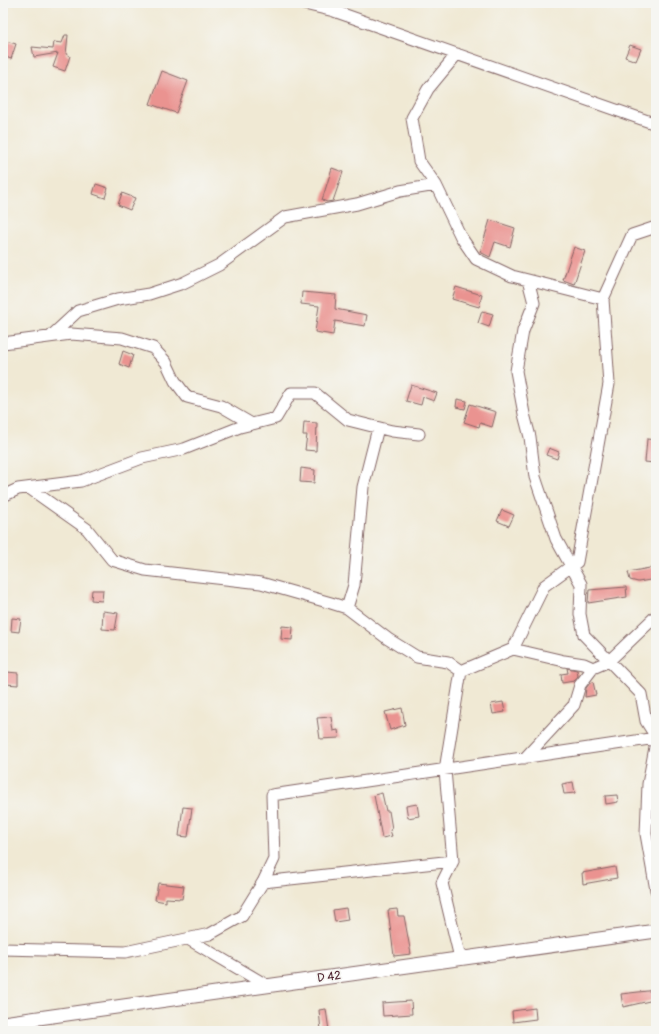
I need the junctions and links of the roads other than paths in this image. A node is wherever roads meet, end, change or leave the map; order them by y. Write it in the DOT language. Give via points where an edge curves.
graph roads {
  1 [pos="300,3"];
  2 [pos="457,54"];
  3 [pos="656,124"];
  4 [pos="436,185"];
  5 [pos="656,227"];
  6 [pos="528,280"];
  7 [pos="603,299"];
  8 [pos="50,337"];
  9 [pos="3,343"];
  10 [pos="252,424"];
  11 [pos="378,428"];
  12 [pos="419,434"];
  13 [pos="29,488"];
  14 [pos="3,496"];
  15 [pos="570,567"];
  16 [pos="347,608"];
  17 [pos="656,616"];
  18 [pos="513,649"];
  19 [pos="609,661"];
  20 [pos="593,668"];
  21 [pos="461,671"];
  22 [pos="656,737"];
  23 [pos="656,742"];
  24 [pos="525,758"];
  25 [pos="445,770"];
  26 [pos="453,861"];
  27 [pos="263,882"];
  28 [pos="656,890"];
  29 [pos="656,932"];
  30 [pos="188,939"];
  31 [pos="3,949"];
  32 [pos="460,958"];
  33 [pos="268,986"];
  34 [pos="3,1023"];
  1 -- 2 [label="street" via="334,11"];
  2 -- 3 [label="street"];
  2 -- 4 [label="street" via="428,89 412,118 419,161"];
  4 -- 6 [label="street" via="461,237 476,259 512,276"];
  4 -- 8 [label="street" via="400,191 357,204 285,217 213,268 149,294 118,299 78,311"];
  5 -- 7 [label="street" via="632,235"];
  6 -- 7 [label="street"];
  6 -- 15 [label="street" via="534,303 523,331 516,371 535,477 556,539"];
  7 -- 15 [label="street" via="609,384 577,562"];
  8 -- 9 [label="street"];
  8 -- 10 [label="street" via="71,334 122,338 153,348 166,362 175,381 188,396 221,406"];
  10 -- 11 [label="street" via="276,418 291,393 315,393 348,420"];
  10 -- 13 [label="street" via="184,449 142,458 81,481"];
  11 -- 12 [label="street"];
  11 -- 16 [label="street" via="363,488 354,585"];
  13 -- 14 [label="street" via="18,489"];
  13 -- 16 [label="street" via="87,529 112,560 145,570 260,583"];
  15 -- 18 [label="street" via="544,586"];
  15 -- 19 [label="street" via="581,584 580,614 584,635"];
  16 -- 21 [label="street" via="416,657 448,662"];
  17 -- 19 [label="street"];
  18 -- 20 [label="street"];
  18 -- 21 [label="street"];
  19 -- 20 [label="street"];
  19 -- 22 [label="street" via="641,694 646,721"];
  20 -- 24 [label="street" via="580,686 574,705"];
  21 -- 25 [label="street"];
  22 -- 24 [label="street"];
  23 -- 28 [label="street" via="648,784 646,834"];
  24 -- 25 [label="street"];
  25 -- 26 [label="street"];
  25 -- 27 [label="street" via="272,795 274,859"];
  26 -- 27 [label="street"];
  26 -- 32 [label="street" via="442,883"];
  27 -- 30 [label="street" via="242,916 210,934"];
  29 -- 32 [label="street, D 42 / D 42"];
  30 -- 31 [label="street" via="125,952"];
  30 -- 33 [label="street"];
  32 -- 33 [label="street, D 42 / D 42"];
  33 -- 34 [label="street, D 42 / D 42"];
}
